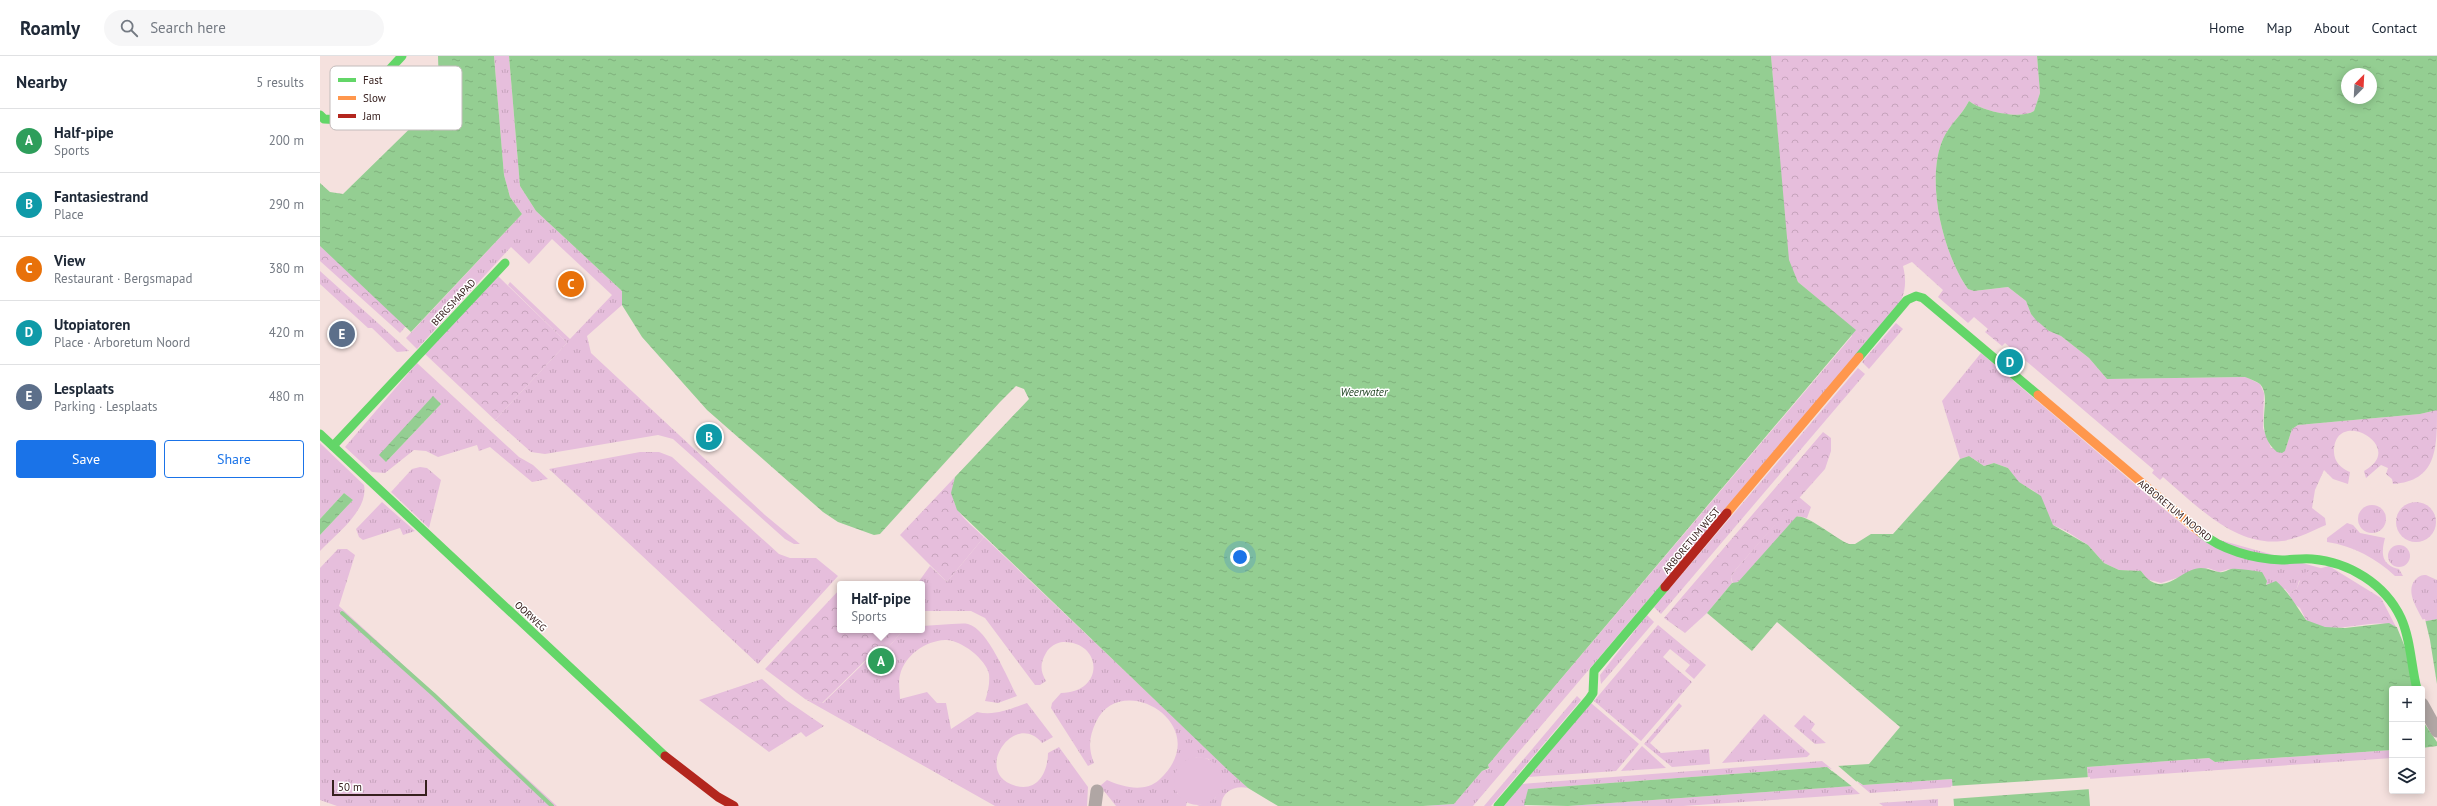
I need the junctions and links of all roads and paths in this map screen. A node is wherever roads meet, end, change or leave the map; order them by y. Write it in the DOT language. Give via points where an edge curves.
graph roads {
  1 [pos="402,56"];
  2 [pos="393,66"];
  3 [pos="320,115"];
  4 [pos="330,119"];
  5 [pos="505,263"];
  6 [pos="1916,296"];
  7 [pos="320,434"];
  8 [pos="333,446"];
  9 [pos="2416,686"];
  10 [pos="2425,709"];
  11 [pos="2437,731"];
  12 [pos="1097,791"];
  13 [pos="734,806"];
  14 [pos="1095,806"];
  15 [pos="1498,806"];
  1 -- 2 [label="street"];
  3 -- 4 [label="street" via="324,119"];
  5 -- 8 [label="street, BERGSMAPAD"];
  6 -- 9 [label="street, ARBORETUM NOORD" via="1922,298 1981,346 2203,535 2224,548 2247,555 2271,560 2323,561 2348,567 2371,581 2395,607 2406,629"];
  6 -- 15 [label="street, ARBORETUM WEST" via="1907,300 1594,671 1593,693"];
  7 -- 8 [label="street, OORWEG"];
  8 -- 13 [label="street, OORWEG" via="665,756 718,797"];
  10 -- 11 [label="street"];
  12 -- 14 [label="street"];
}
